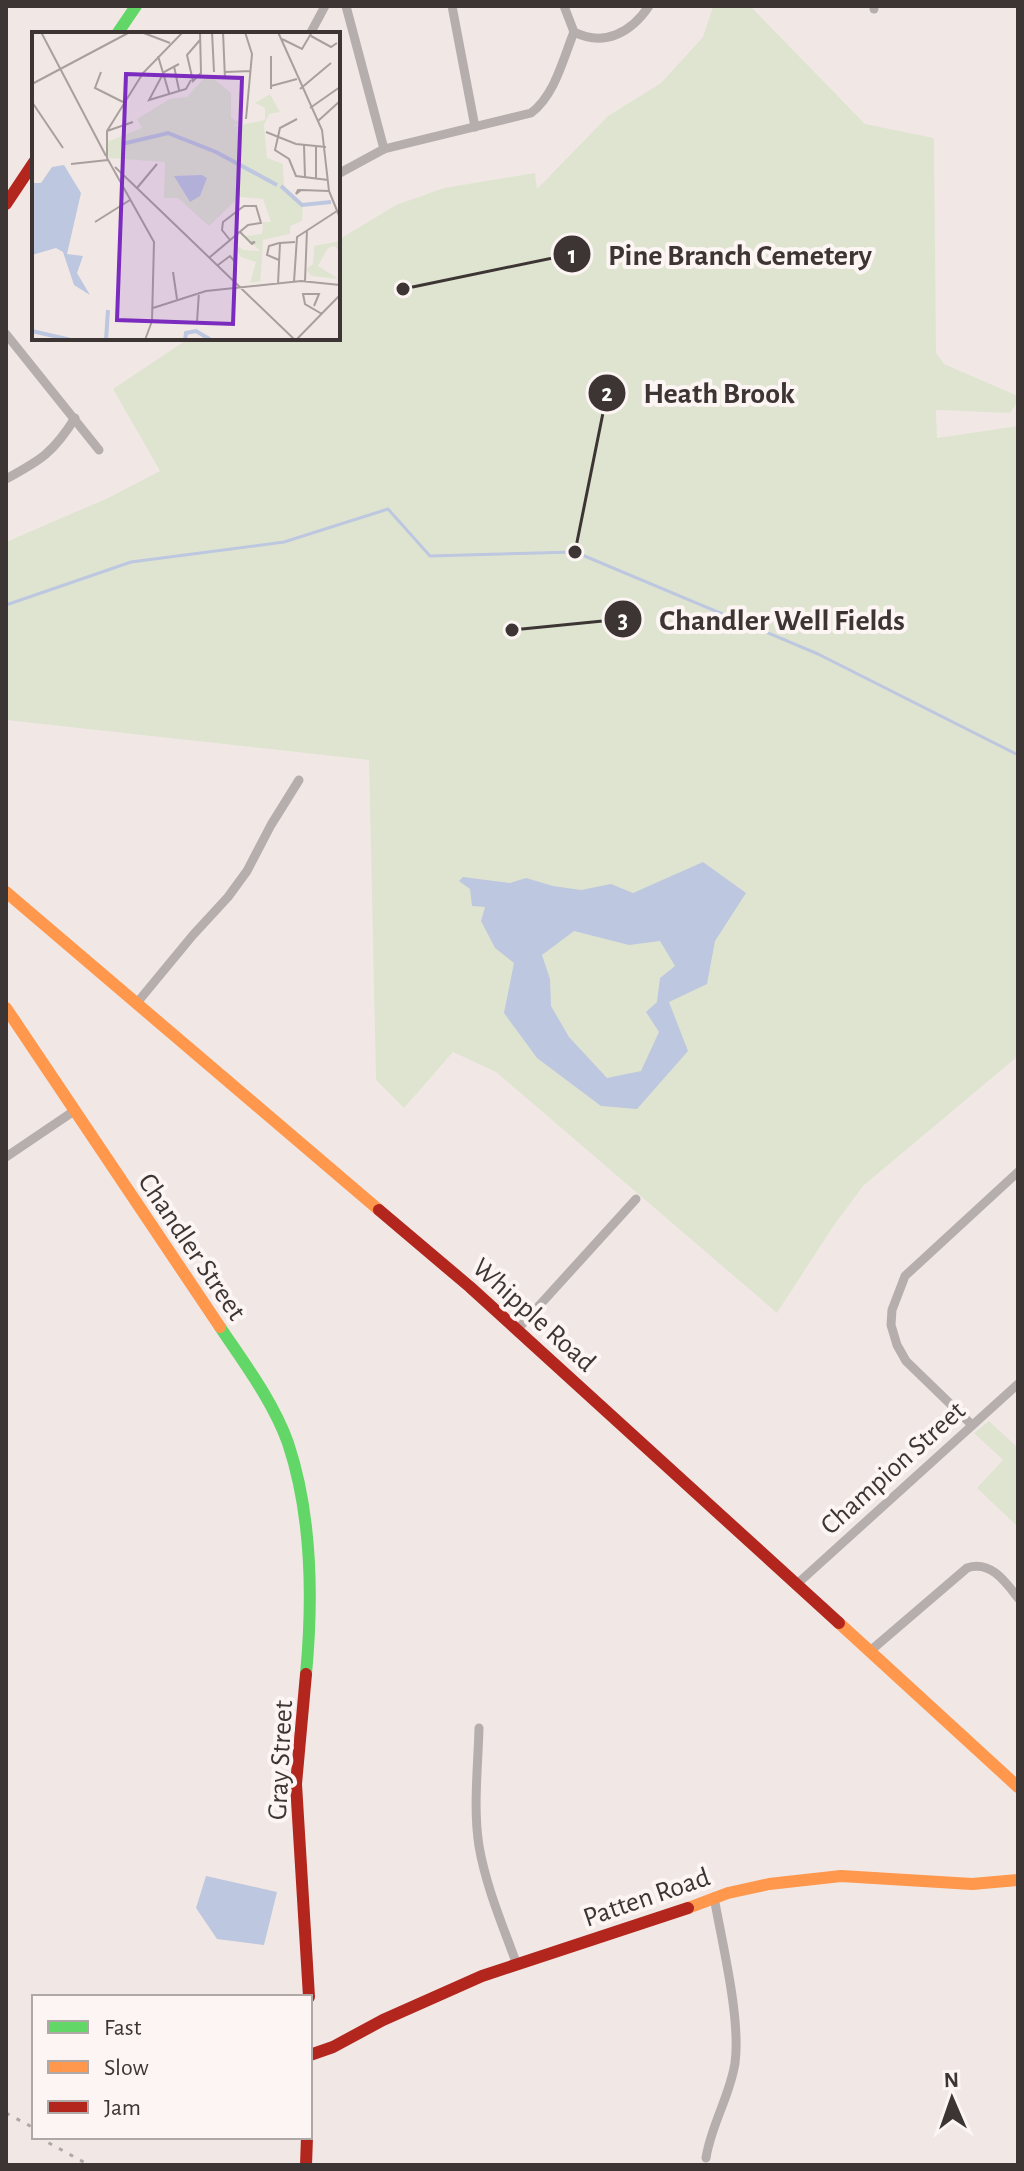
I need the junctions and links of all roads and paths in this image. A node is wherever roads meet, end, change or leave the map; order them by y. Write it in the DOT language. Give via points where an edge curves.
graph roads {
  1 [pos="136,6"];
  2 [pos="325,6"];
  3 [pos="346,6"];
  4 [pos="452,6"];
  5 [pos="564,6"];
  6 [pos="649,6"];
  7 [pos="118,32"];
  8 [pos="311,32"];
  9 [pos="574,32"];
  10 [pos="475,127"];
  11 [pos="384,149"];
  12 [pos="32,165"];
  13 [pos="340,173"];
  14 [pos="6,204"];
  15 [pos="6,334"];
  16 [pos="75,418"];
  17 [pos="99,450"];
  18 [pos="6,479"];
  19 [pos="299,780"];
  20 [pos="6,892"];
  21 [pos="136,1004"];
  22 [pos="6,1008"];
  23 [pos="74,1111"];
  24 [pos="6,1157"];
  25 [pos="1018,1172"];
  26 [pos="636,1199"];
  27 [pos="517,1330"];
  28 [pos="1018,1384"];
  29 [pos="972,1425"];
  30 [pos="304,1526"];
  31 [pos="797,1584"];
  32 [pos="1018,1598"];
  33 [pos="869,1652"];
  34 [pos="479,1728"];
  35 [pos="1018,1787"];
  36 [pos="1018,1880"];
  37 [pos="714,1897"];
  38 [pos="517,1965"];
  39 [pos="309,1995"];
  40 [pos="312,2054"];
  41 [pos="307,2139"];
  42 [pos="706,2158"];
  43 [pos="306,2165"];
  1 -- 7 [label="street"];
  2 -- 8 [label="street"];
  3 -- 11 [label="street"];
  4 -- 10 [label="street"];
  5 -- 9 [label="street"];
  6 -- 9 [label="street" via="629,29 607,39"];
  9 -- 10 [label="street" via="552,87 537,108"];
  10 -- 11 [label="street"];
  11 -- 13 [label="street"];
  12 -- 14 [label="street"];
  15 -- 16 [label="street"];
  16 -- 17 [label="street"];
  16 -- 18 [label="street" via="45,457"];
  19 -- 21 [label="street" via="247,871"];
  20 -- 21 [label="street, Whipple Road"];
  21 -- 27 [label="street, Whipple Road"];
  22 -- 23 [label="street, Chandler Street"];
  23 -- 24 [label="street"];
  23 -- 30 [label="street, Chandler Street" via="258,1384 296,1471"];
  25 -- 29 [label="street" via="905,1276 892,1310 891,1325 906,1361"];
  26 -- 27 [label="street"];
  27 -- 31 [label="street, Whipple Road"];
  28 -- 29 [label="street, Champion Street"];
  29 -- 31 [label="street, Champion Street"];
  30 -- 39 [label="street, Gray Street" via="310,1635 296,1801"];
  31 -- 33 [label="street, Whipple Road"];
  32 -- 33 [label="street" via="988,1567 967,1568"];
  33 -- 35 [label="street, Whipple Road"];
  34 -- 38 [label="street" via="479,1848"];
  36 -- 37 [label="street, Patten Road" via="972,1884 841,1876"];
  37 -- 38 [label="street, Patten Road"];
  37 -- 42 [label="street" via="736,2049"];
  38 -- 40 [label="street, Patten Road" via="453,1988"];
  41 -- 43 [label="street"];
}
